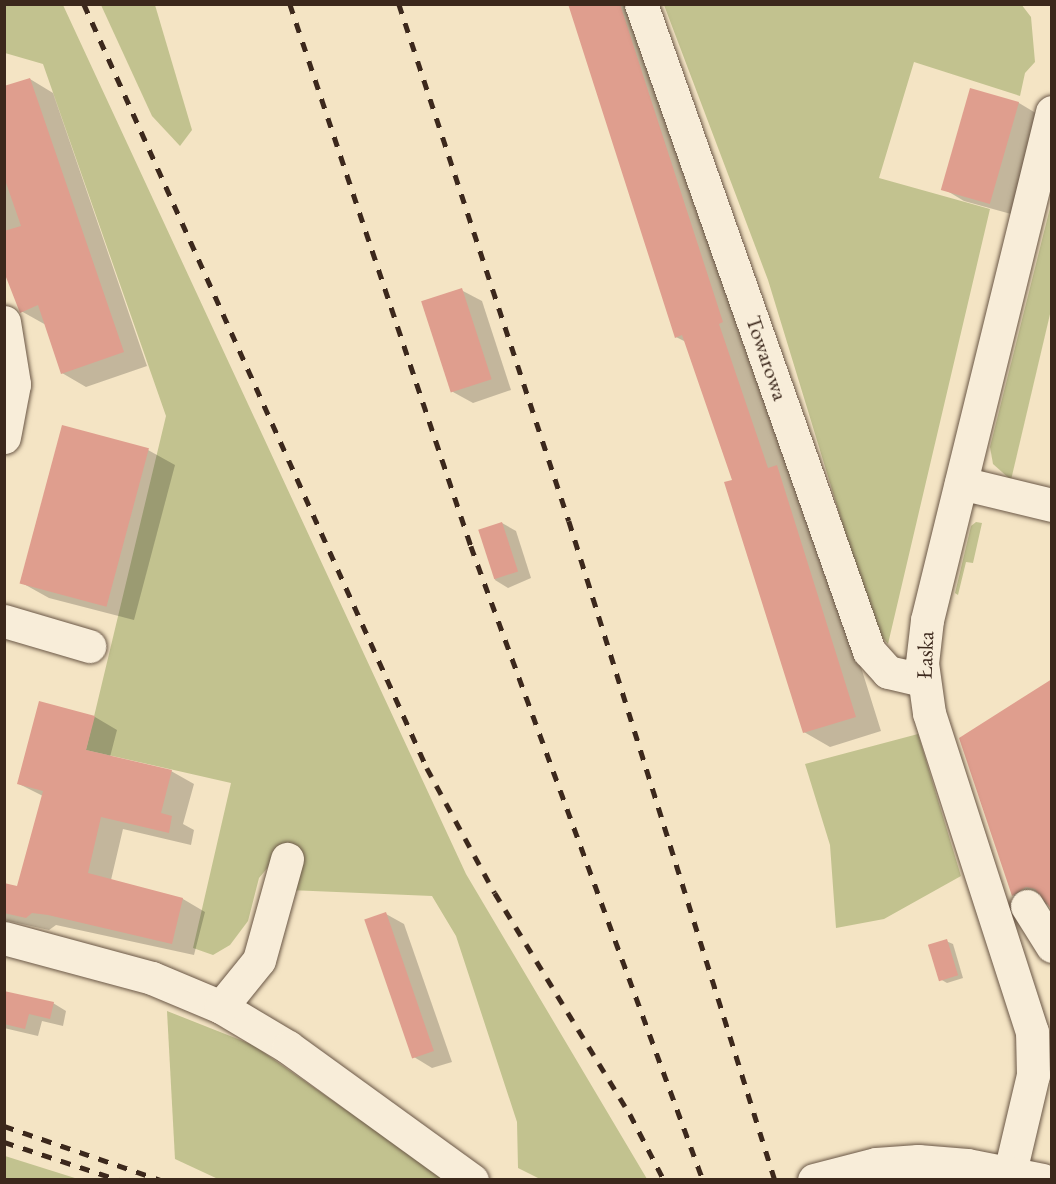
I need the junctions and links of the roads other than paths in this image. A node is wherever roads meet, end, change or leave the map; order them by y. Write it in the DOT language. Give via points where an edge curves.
graph roads {
  1 [pos="641,4"];
  2 [pos="1050,124"];
  3 [pos="4,322"];
  4 [pos="4,437"];
  5 [pos="961,483"];
  6 [pos="1052,506"];
  7 [pos="4,621"];
  8 [pos="89,646"];
  9 [pos="923,680"];
  10 [pos="287,859"];
  11 [pos="1027,906"];
  12 [pos="4,938"];
  13 [pos="1052,946"];
  14 [pos="221,1007"];
  15 [pos="966,1172"];
  16 [pos="1010,1172"];
  17 [pos="472,1179"];
  18 [pos="814,1179"];
  19 [pos="1043,1179"];
  1 -- 9 [label="street, Towarowa" via="869,651 888,672"];
  2 -- 5 [label="street, Łaska"];
  3 -- 4 [label="street" via="14,384"];
  5 -- 6 [label="street"];
  5 -- 9 [label="street, Łaska" via="927,620"];
  7 -- 8 [label="street"];
  9 -- 16 [label="street, Łaska" via="929,713 1032,1032 1033,1075"];
  10 -- 14 [label="street" via="259,960"];
  11 -- 13 [label="street"];
  12 -- 14 [label="street" via="152,978"];
  14 -- 17 [label="street" via="288,1047"];
  15 -- 16 [label="street"];
  15 -- 18 [label="street" via="876,1164"];
  16 -- 19 [label="street"];
}
